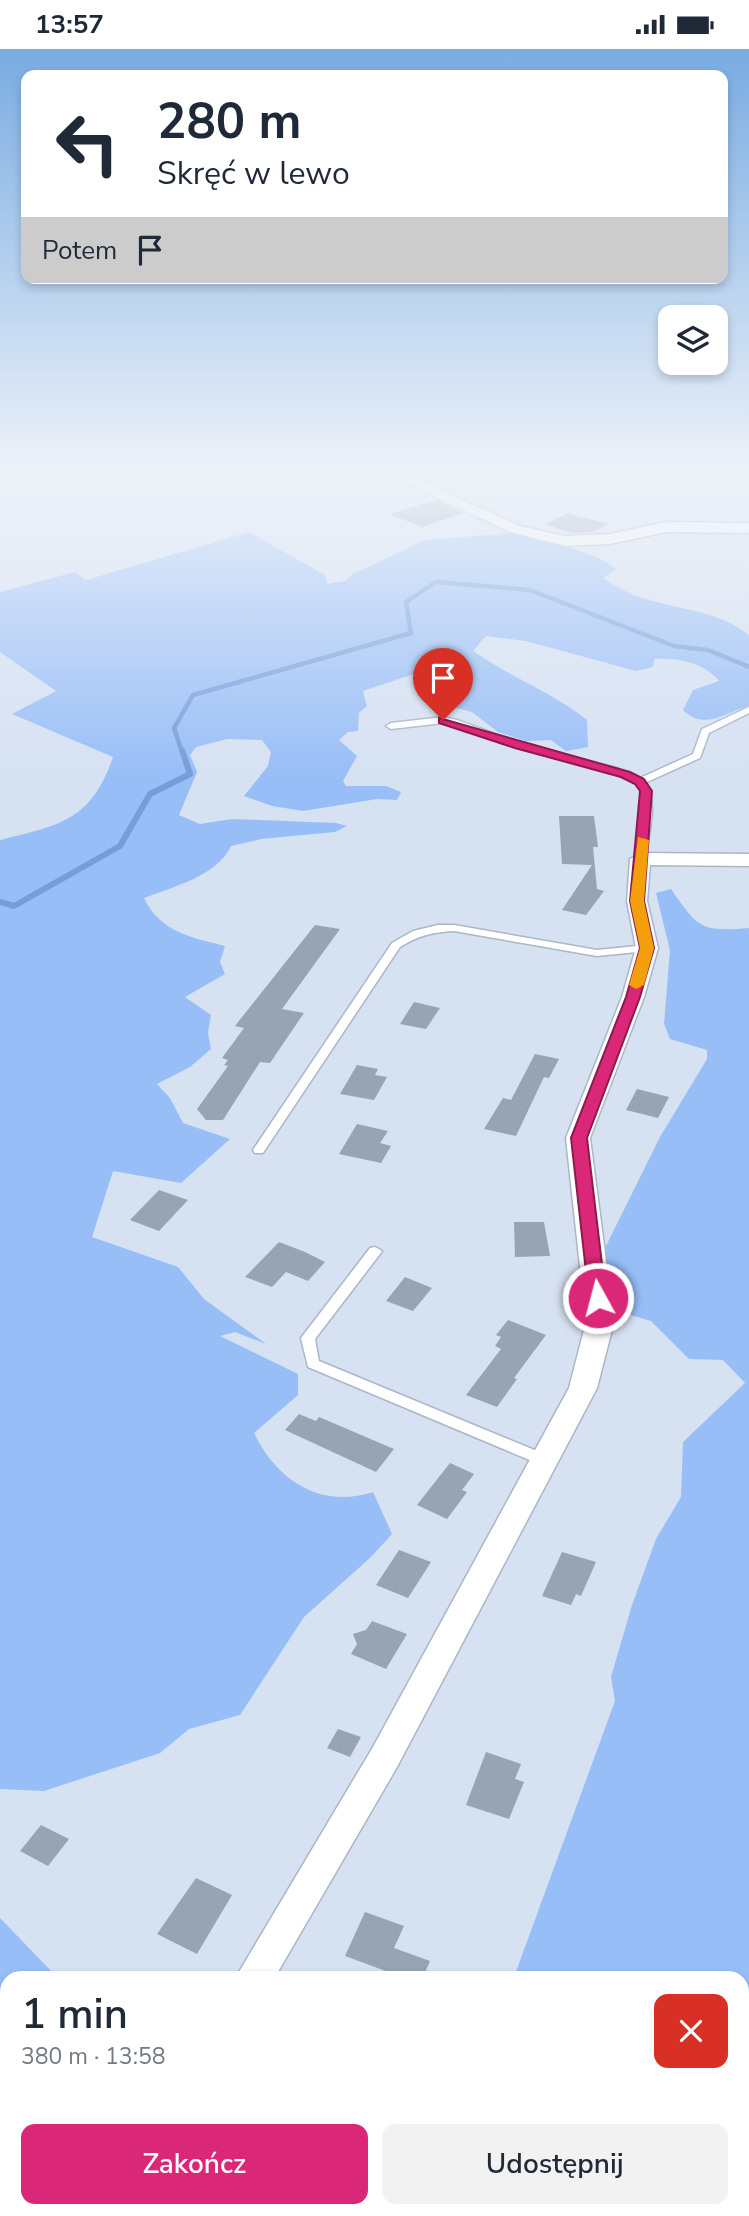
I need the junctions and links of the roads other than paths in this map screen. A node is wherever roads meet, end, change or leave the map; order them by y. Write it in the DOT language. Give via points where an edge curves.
graph roads {
  1 [pos="749,710"];
  2 [pos="391,726"];
  3 [pos="640,782"];
  4 [pos="640,859"];
  5 [pos="749,860"];
  6 [pos="647,948"];
  7 [pos="259,1150"];
  8 [pos="375,1251"];
  9 [pos="544,1460"];
  10 [pos="259,1971"];
  1 -- 3 [label="lane" via="705,731 697,756"];
  2 -- 3 [label="lane" via="443,720 457,723"];
  3 -- 4 [label="lane" via="647,806"];
  4 -- 5 [label="street"];
  4 -- 6 [label="street" via="637,901"];
  6 -- 7 [label="lane" via="597,953 454,927 406,937 396,945"];
  6 -- 9 [label="street" via="579,1138 600,1322 583,1388"];
  8 -- 9 [label="lane" via="308,1338 313,1364"];
  9 -- 10 [label="street" via="384,1757"];
}
